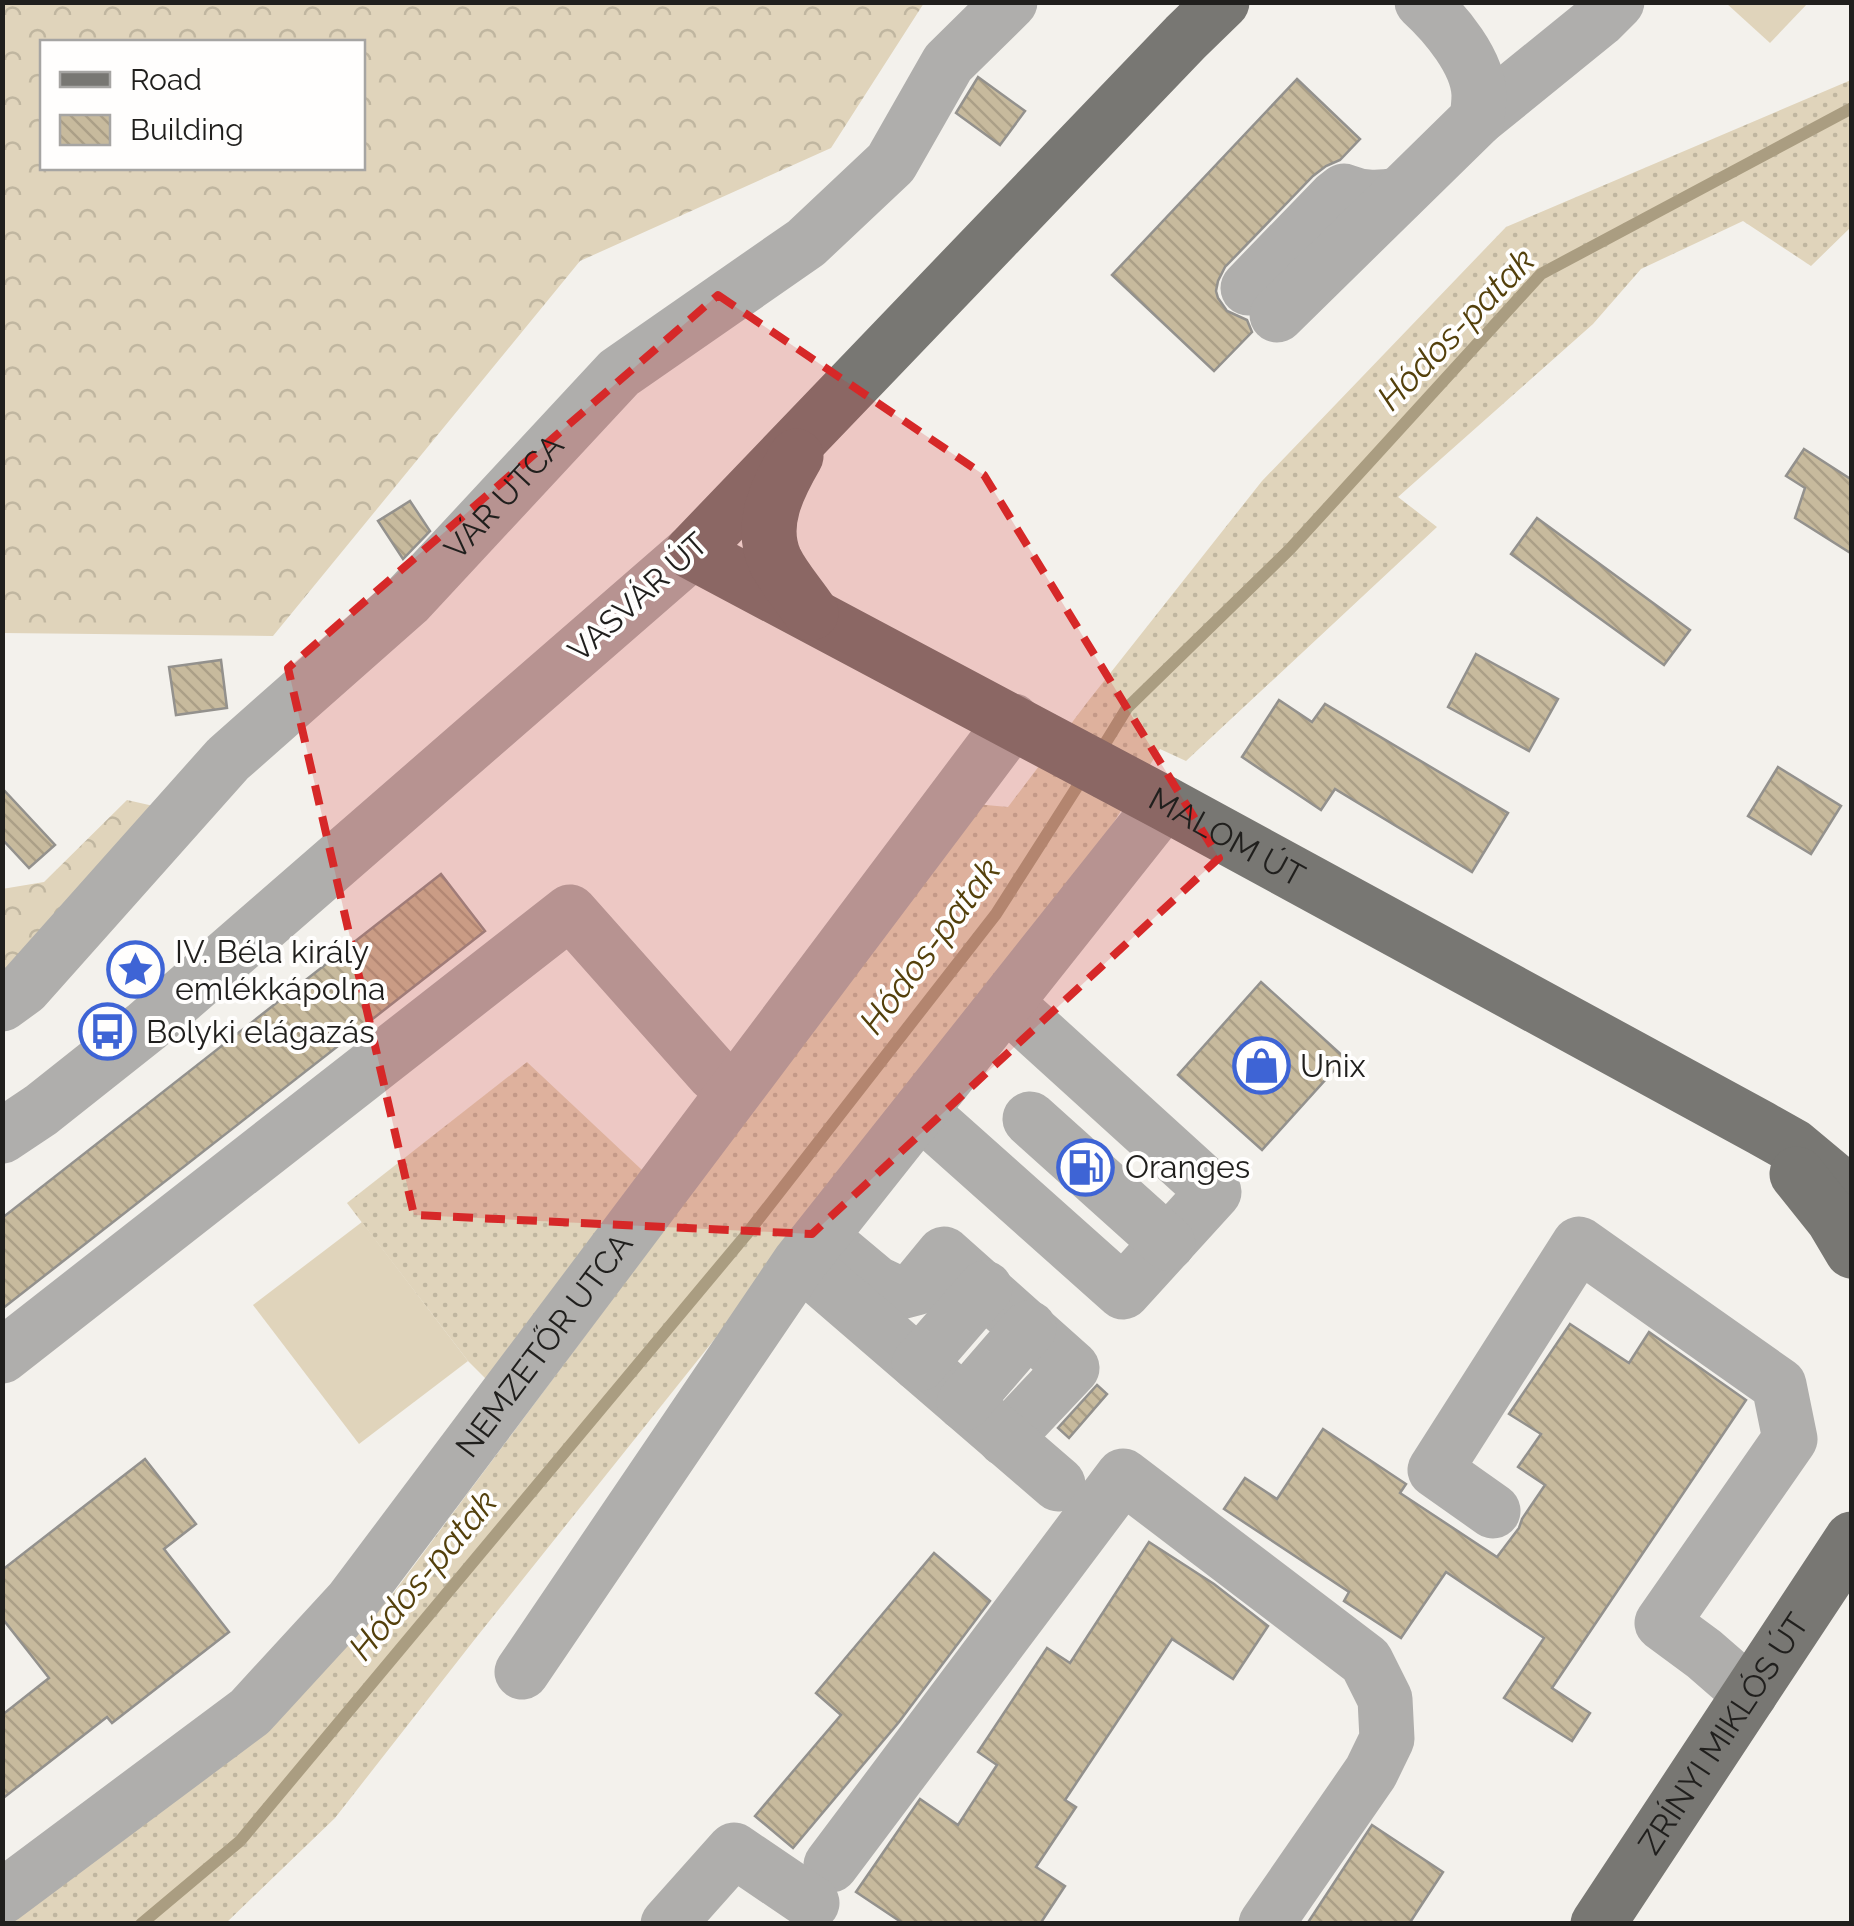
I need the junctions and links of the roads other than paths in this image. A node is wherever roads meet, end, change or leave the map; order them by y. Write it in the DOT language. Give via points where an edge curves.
graph roads {
  1 [pos="1010,2"];
  2 [pos="1222,2"];
  3 [pos="1617,2"];
  4 [pos="1450,23"];
  5 [pos="1537,70"];
  6 [pos="1477,119"];
  7 [pos="1262,302"];
  8 [pos="811,430"];
  9 [pos="692,552"];
  10 [pos="812,615"];
  11 [pos="1027,729"];
  12 [pos="1154,798"];
  13 [pos="1006,1002"];
  14 [pos="2,1004"];
  15 [pos="1076,1066"];
  16 [pos="714,1074"];
  17 [pos="920,1111"];
  18 [pos="1030,1119"];
  19 [pos="1761,1128"];
  20 [pos="2,1136"];
  21 [pos="986,1170"];
  22 [pos="1852,1195"];
  23 [pos="1168,1243"];
  24 [pos="811,1250"];
  25 [pos="1852,1251"];
  26 [pos="1018,1318"];
  27 [pos="2,1356"];
  28 [pos="963,1402"];
  29 [pos="1058,1484"];
  30 [pos="1493,1512"];
  31 [pos="1851,1539"];
  32 [pos="522,1672"];
  33 [pos="1750,1694"];
  34 [pos="2,1897"];
  35 [pos="821,1904"];
  36 [pos="668,1924"];
  37 [pos="1266,1924"];
  38 [pos="1598,1924"];
  1 -- 14 [label="street, VÁR UTCA" via="948,63 892,163 806,243 619,373 407,601 228,759 24,988"];
  2 -- 8 [label="main road, VASVÁR ÚT"];
  3 -- 5 [label="street"];
  4 -- 5 [label="street" via="1489,63"];
  4 -- 6 [label="street" via="1475,73"];
  5 -- 6 [label="street"];
  6 -- 7 [label="street" via="1398,195"];
  8 -- 9 [label="main road, VASVÁR ÚT"];
  8 -- 10 [label="main road" via="778,487 768,524 774,559"];
  9 -- 10 [label="main road, MALOM ÚT"];
  9 -- 20 [label="street, VASVÁR ÚT" via="147,1026"];
  10 -- 11 [label="main road, MALOM ÚT"];
  11 -- 12 [label="main road, MALOM ÚT"];
  11 -- 34 [label="street, NEMZETŐR UTCA" via="352,1602 250,1712"];
  12 -- 13 [label="street"];
  12 -- 19 [label="main road, MALOM ÚT"];
  13 -- 15 [label="street"];
  13 -- 17 [label="street"];
  15 -- 18 [label="street"];
  15 -- 23 [label="street" via="1214,1192"];
  16 -- 27 [label="street" via="570,912"];
  17 -- 21 [label="street"];
  17 -- 24 [label="street"];
  18 -- 21 [label="street"];
  18 -- 23 [label="street"];
  19 -- 22 [label="main road, MALOM ÚT"];
  19 -- 25 [label="main road, MALOM ÚT"];
  21 -- 23 [label="street" via="1124,1292"];
  24 -- 26 [label="street" via="897,1293 916,1288 944,1254"];
  24 -- 28 [label="street"];
  24 -- 32 [label="street"];
  26 -- 28 [label="street"];
  26 -- 28 [label="street"];
  28 -- 29 [label="street"];
  30 -- 33 [label="street" via="1435,1470 1579,1244 1780,1385 1790,1439 1662,1623"];
  31 -- 33 [label="main road, ZRÍNYI MIKLÓS ÚT"];
  33 -- 38 [label="main road, ZRÍNYI MIKLÓS ÚT"];
  35 -- 36 [label="street" via="734,1850"];
  35 -- 37 [label="street" via="1123,1476 1366,1661 1385,1698 1386,1740 1371,1772"];
}
